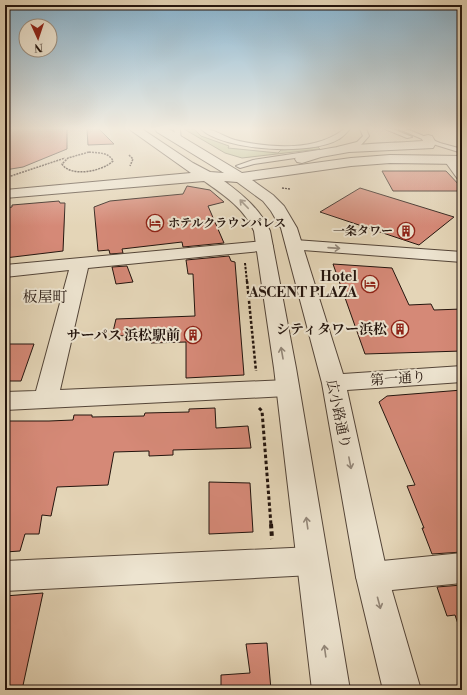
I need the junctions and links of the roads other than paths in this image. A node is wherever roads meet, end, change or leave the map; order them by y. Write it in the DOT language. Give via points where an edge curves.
graph roads {
  1 [pos="200,161"];
  2 [pos="209,161"];
  3 [pos="256,161"];
  4 [pos="282,161"];
  5 [pos="332,161"];
  6 [pos="361,161"];
  7 [pos="366,161"];
  8 [pos="460,161"];
  9 [pos="221,172"];
  10 [pos="462,175"];
  11 [pos="5,194"];
  12 [pos="268,198"];
  13 [pos="295,245"];
  14 [pos="264,246"];
  15 [pos="462,257"];
  16 [pos="80,264"];
  17 [pos="5,271"];
  18 [pos="462,374"];
  19 [pos="334,383"];
  20 [pos="287,388"];
  21 [pos="46,399"];
  22 [pos="5,401"];
  23 [pos="312,562"];
  24 [pos="462,568"];
  25 [pos="5,576"];
  26 [pos="372,577"];
  27 [pos="331,690"];
  28 [pos="402,690"];
  1 -- 9 [label="street"];
  2 -- 9 [label="street"];
  3 -- 9 [label="lane"];
  4 -- 9 [label="street"];
  5 -- 9 [label="street"];
  6 -- 9 [label="street"];
  7 -- 12 [label="street" via="274,178 267,185"];
  8 -- 10 [label="street"];
  9 -- 11 [label="street"];
  9 -- 12 [label="street, 広小路通り"];
  14 -- 9 [label="street, one-way" via="257,220"];
  12 -- 13 [label="street, 広小路通り" via="289,228"];
  13 -- 15 [label="street, one-way"];
  13 -- 19 [label="street, 広小路通り"];
  14 -- 16 [label="street"];
  20 -- 14 [label="street, one-way"];
  16 -- 17 [label="street"];
  16 -- 21 [label="street"];
  18 -- 19 [label="street, 第一通り"];
  19 -- 26 [label="street, 広小路通り, one-way"];
  20 -- 21 [label="street"];
  23 -- 20 [label="street, one-way"];
  21 -- 22 [label="street"];
  23 -- 25 [label="street"];
  27 -- 23 [label="street, one-way"];
  24 -- 26 [label="street"];
  26 -- 28 [label="street, 広小路通り, one-way"];
}
